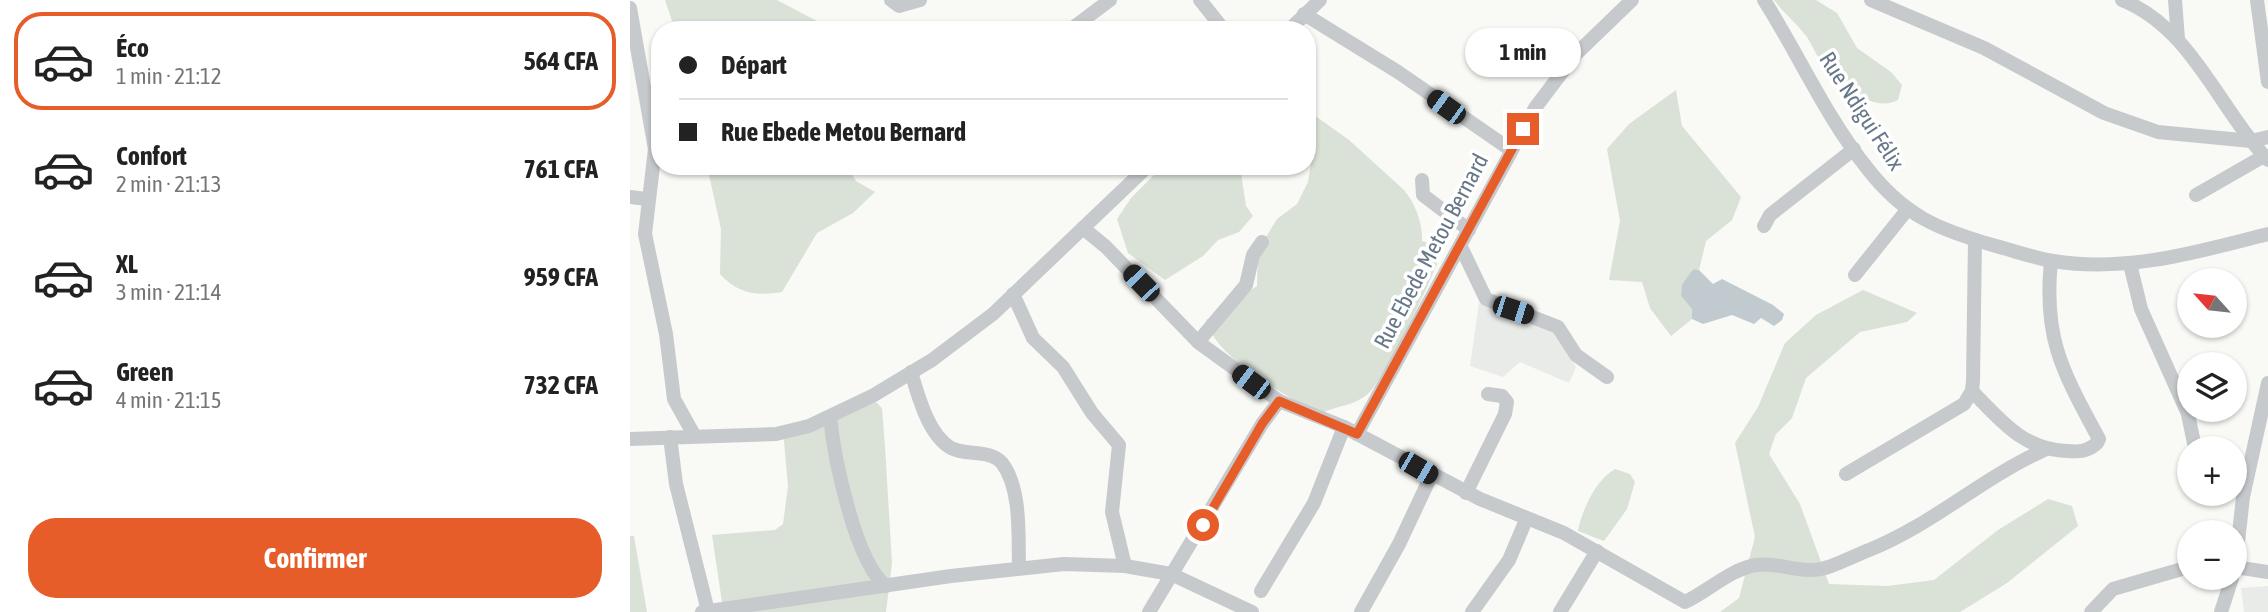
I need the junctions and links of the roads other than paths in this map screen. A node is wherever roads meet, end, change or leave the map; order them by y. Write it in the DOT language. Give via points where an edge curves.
graph roads {
  1 [pos="891,0"];
  2 [pos="920,0"];
  3 [pos="1110,0"];
  4 [pos="1199,0"];
  5 [pos="1320,0"];
  6 [pos="1632,0"];
  7 [pos="1764,0"];
  8 [pos="1871,0"];
  9 [pos="2122,0"];
  10 [pos="2175,0"];
  11 [pos="2257,0"];
  12 [pos="630,8"];
  13 [pos="1304,15"];
  14 [pos="1082,21"];
  15 [pos="1216,21"];
  16 [pos="1298,21"];
  17 [pos="1314,21"];
  18 [pos="1316,22"];
  19 [pos="2178,39"];
  20 [pos="2268,82"];
  21 [pos="651,126"];
  22 [pos="2268,137"];
  23 [pos="2251,141"];
  24 [pos="1854,149"];
  25 [pos="1511,150"];
  26 [pos="2266,158"];
  27 [pos="651,174"];
  28 [pos="1138,175"];
  29 [pos="1422,180"];
  30 [pos="2196,195"];
  31 [pos="630,197"];
  32 [pos="647,200"];
  33 [pos="1908,210"];
  34 [pos="1765,226"];
  35 [pos="1083,228"];
  36 [pos="1469,230"];
  37 [pos="2268,234"];
  38 [pos="1975,240"];
  39 [pos="1262,242"];
  40 [pos="1461,247"];
  41 [pos="2051,261"];
  42 [pos="2130,264"];
  43 [pos="1855,275"];
  44 [pos="1013,295"];
  45 [pos="1198,342"];
  46 [pos="911,372"];
  47 [pos="1607,377"];
  48 [pos="2268,383"];
  49 [pos="1972,391"];
  50 [pos="1488,394"];
  51 [pos="1279,401"];
  52 [pos="830,417"];
  53 [pos="1351,431"];
  54 [pos="694,435"];
  55 [pos="2193,436"];
  56 [pos="670,437"];
  57 [pos="630,439"];
  58 [pos="2044,450"];
  59 [pos="2247,456"];
  60 [pos="1846,474"];
  61 [pos="1431,476"];
  62 [pos="1466,492"];
  63 [pos="1526,520"];
  64 [pos="1597,551"];
  65 [pos="1125,566"];
  66 [pos="1019,568"];
  67 [pos="2247,569"];
  68 [pos="2177,570"];
  69 [pos="2268,572"];
  70 [pos="1171,574"];
  71 [pos="886,586"];
  72 [pos="2228,590"];
  73 [pos="1261,591"];
  74 [pos="1225,605"];
  75 [pos="763,608"];
  76 [pos="705,611"];
  77 [pos="1149,612"];
  78 [pos="1252,612"];
  79 [pos="1361,612"];
  80 [pos="1472,612"];
  81 [pos="1559,612"];
  82 [pos="2091,612"];
  83 [pos="2221,612"];
  1 -- 2 [label="street" via="908,6"];
  3 -- 14 [label="street"];
  4 -- 15 [label="street"];
  5 -- 13 [label="street"];
  6 -- 25 [label="street, Rue Ebede Metou Bernard" via="1575,55 1535,108"];
  7 -- 24 [label="street, Rue Ndigui Félix"];
  8 -- 23 [label="street" via="1984,48 2104,113 2158,132"];
  9 -- 19 [label="street" via="2149,14"];
  10 -- 19 [label="street"];
  11 -- 20 [label="street"];
  12 -- 21 [label="street"];
  13 -- 16 [label="street"];
  13 -- 17 [label="street"];
  18 -- 25 [label="street"];
  19 -- 23 [label="street"];
  22 -- 23 [label="street"];
  23 -- 26 [label="street"];
  24 -- 33 [label="street, Rue Ndigui Félix" via="1873,176"];
  24 -- 34 [label="street" via="1770,215"];
  25 -- 36 [label="street, Rue Ebede Metou Bernard"];
  26 -- 30 [label="street"];
  27 -- 32 [label="street"];
  28 -- 35 [label="street"];
  29 -- 36 [label="street" via="1423,195"];
  31 -- 32 [label="street"];
  32 -- 54 [label="street" via="645,234 674,399"];
  33 -- 38 [label="street, Rue Ndigui Félix" via="1937,227"];
  33 -- 43 [label="street"];
  35 -- 44 [label="street"];
  35 -- 45 [label="street"];
  36 -- 40 [label="street, Rue Ebede Metou Bernard"];
  37 -- 42 [label="street, Rue Ndigui Félix"];
  38 -- 41 [label="street, Rue Ndigui Félix"];
  38 -- 49 [label="street"];
  39 -- 45 [label="street" via="1253,256 1246,285"];
  40 -- 47 [label="street" via="1486,299 1558,327 1576,355"];
  40 -- 53 [label="street, Rue Ebede Metou Bernard"];
  41 -- 42 [label="street, Rue Ndigui Félix"];
  41 -- 58 [label="street" via="2048,315 2054,340 2064,372 2099,439 2078,453"];
  42 -- 55 [label="street" via="2141,309 2183,401"];
  44 -- 46 [label="street" via="958,342"];
  44 -- 65 [label="street" via="1033,338 1063,366 1092,413 1119,445 1112,512"];
  45 -- 51 [label="street"];
  46 -- 52 [label="street"];
  46 -- 66 [label="street" via="930,423 945,443 1002,463 1020,523"];
  48 -- 59 [label="street"];
  49 -- 58 [label="street" via="2011,432"];
  49 -- 60 [label="street" via="1964,404"];
  50 -- 62 [label="street" via="1502,396 1507,402 1505,414"];
  51 -- 53 [label="street"];
  51 -- 70 [label="street"];
  52 -- 54 [label="street" via="776,433"];
  52 -- 71 [label="street" via="854,524 873,573"];
  53 -- 61 [label="street"];
  53 -- 73 [label="street, Rue Ebede Metou Bernard"];
  54 -- 56 [label="street"];
  56 -- 57 [label="street"];
  56 -- 76 [label="street"];
  58 -- 64 [label="street" via="1870,549 1818,570 1769,564 1744,568 1685,602"];
  61 -- 62 [label="street"];
  61 -- 79 [label="street"];
  62 -- 63 [label="street"];
  63 -- 64 [label="street"];
  63 -- 80 [label="street" via="1509,560"];
  64 -- 81 [label="street"];
  65 -- 66 [label="street"];
  65 -- 70 [label="street"];
  66 -- 71 [label="street"];
  67 -- 69 [label="street"];
  68 -- 82 [label="street" via="2113,589"];
  70 -- 74 [label="street"];
  70 -- 77 [label="street"];
  71 -- 75 [label="street"];
  72 -- 83 [label="street"];
  74 -- 78 [label="street"];
  75 -- 76 [label="street"];
}
